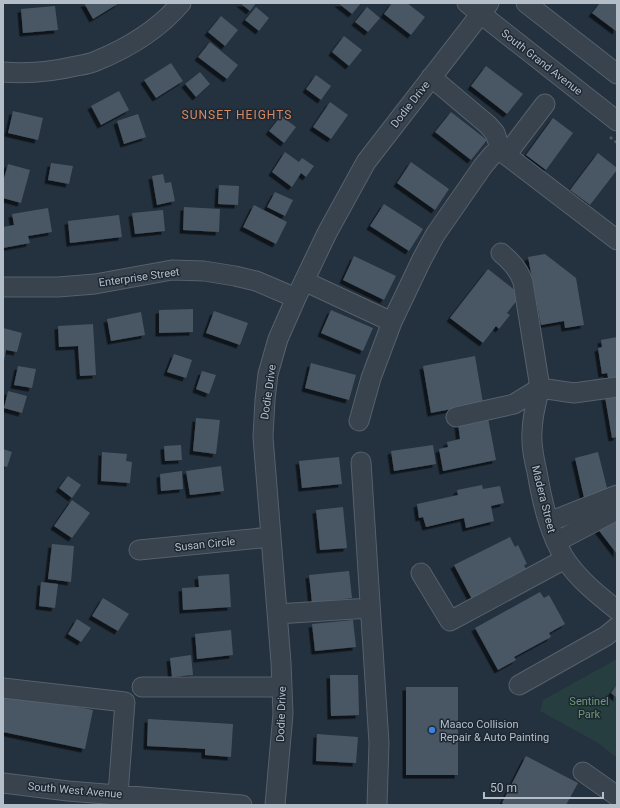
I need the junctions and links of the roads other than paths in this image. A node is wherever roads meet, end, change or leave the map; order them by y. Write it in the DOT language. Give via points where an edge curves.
graph roads {
  1 [pos="181,3"];
  2 [pos="526,3"];
  3 [pos="479,7"];
  4 [pos="3,72"];
  5 [pos="617,74"];
  6 [pos="431,77"];
  7 [pos="545,104"];
  8 [pos="611,127"];
  9 [pos="504,153"];
  10 [pos="617,240"];
  11 [pos="501,253"];
  12 [pos="304,281"];
  13 [pos="3,287"];
  14 [pos="296,298"];
  15 [pos="392,322"];
  16 [pos="617,387"];
  17 [pos="540,388"];
  18 [pos="456,417"];
  19 [pos="359,421"];
  20 [pos="360,462"];
  21 [pos="617,495"];
  22 [pos="617,510"];
  23 [pos="548,522"];
  24 [pos="271,537"];
  25 [pos="556,542"];
  26 [pos="139,550"];
  27 [pos="565,559"];
  28 [pos="421,573"];
  29 [pos="370,608"];
  30 [pos="617,610"];
  31 [pos="277,614"];
  32 [pos="617,627"];
  33 [pos="519,685"];
  34 [pos="142,687"];
  35 [pos="282,687"];
  36 [pos="3,688"];
  37 [pos="583,772"];
  38 [pos="3,782"];
  39 [pos="608,793"];
  40 [pos="118,794"];
  41 [pos="242,805"];
  42 [pos="275,805"];
  43 [pos="377,805"];
  1 -- 4 [label="street" via="162,22 134,42 95,62 54,71 23,74"];
  2 -- 5 [label="street"];
  3 -- 6 [label="street, Dodie Drive"];
  3 -- 8 [label="street, South Grand Avenue"];
  6 -- 9 [label="street" via="488,125"];
  6 -- 12 [label="street, Dodie Drive" via="366,162"];
  7 -- 9 [label="street"];
  9 -- 10 [label="street"];
  9 -- 15 [label="street" via="493,154 482,166 435,235"];
  11 -- 17 [label="street" via="514,265 523,282"];
  12 -- 14 [label="street, Dodie Drive"];
  12 -- 15 [label="street"];
  13 -- 14 [label="street, Enterprise Street" via="58,287 95,284 172,270 204,271 256,281"];
  14 -- 24 [label="street, Dodie Drive" via="278,339 268,374 265,400 263,437"];
  15 -- 19 [label="street" via="371,378"];
  16 -- 17 [label="street" via="574,393"];
  17 -- 18 [label="street" via="514,404"];
  17 -- 23 [label="street, Madera Street" via="533,420 533,450"];
  20 -- 29 [label="street"];
  21 -- 23 [label="street"];
  22 -- 25 [label="street"];
  23 -- 25 [label="street, Madera Street"];
  24 -- 26 [label="street, Susan Circle"];
  24 -- 31 [label="street, Dodie Drive"];
  25 -- 27 [label="street, Madera Street"];
  27 -- 28 [label="street" via="450,621"];
  27 -- 30 [label="street, Madera Street" via="581,578"];
  29 -- 31 [label="street"];
  29 -- 43 [label="street" via="378,743"];
  31 -- 35 [label="street, Dodie Drive"];
  32 -- 33 [label="street" via="606,636"];
  34 -- 35 [label="street"];
  35 -- 42 [label="street, Dodie Drive" via="283,714"];
  36 -- 40 [label="street" via="125,702"];
  37 -- 39 [label="street"];
  38 -- 40 [label="street, South West Avenue" via="40,788"];
  40 -- 41 [label="street, South West Avenue"];
}
